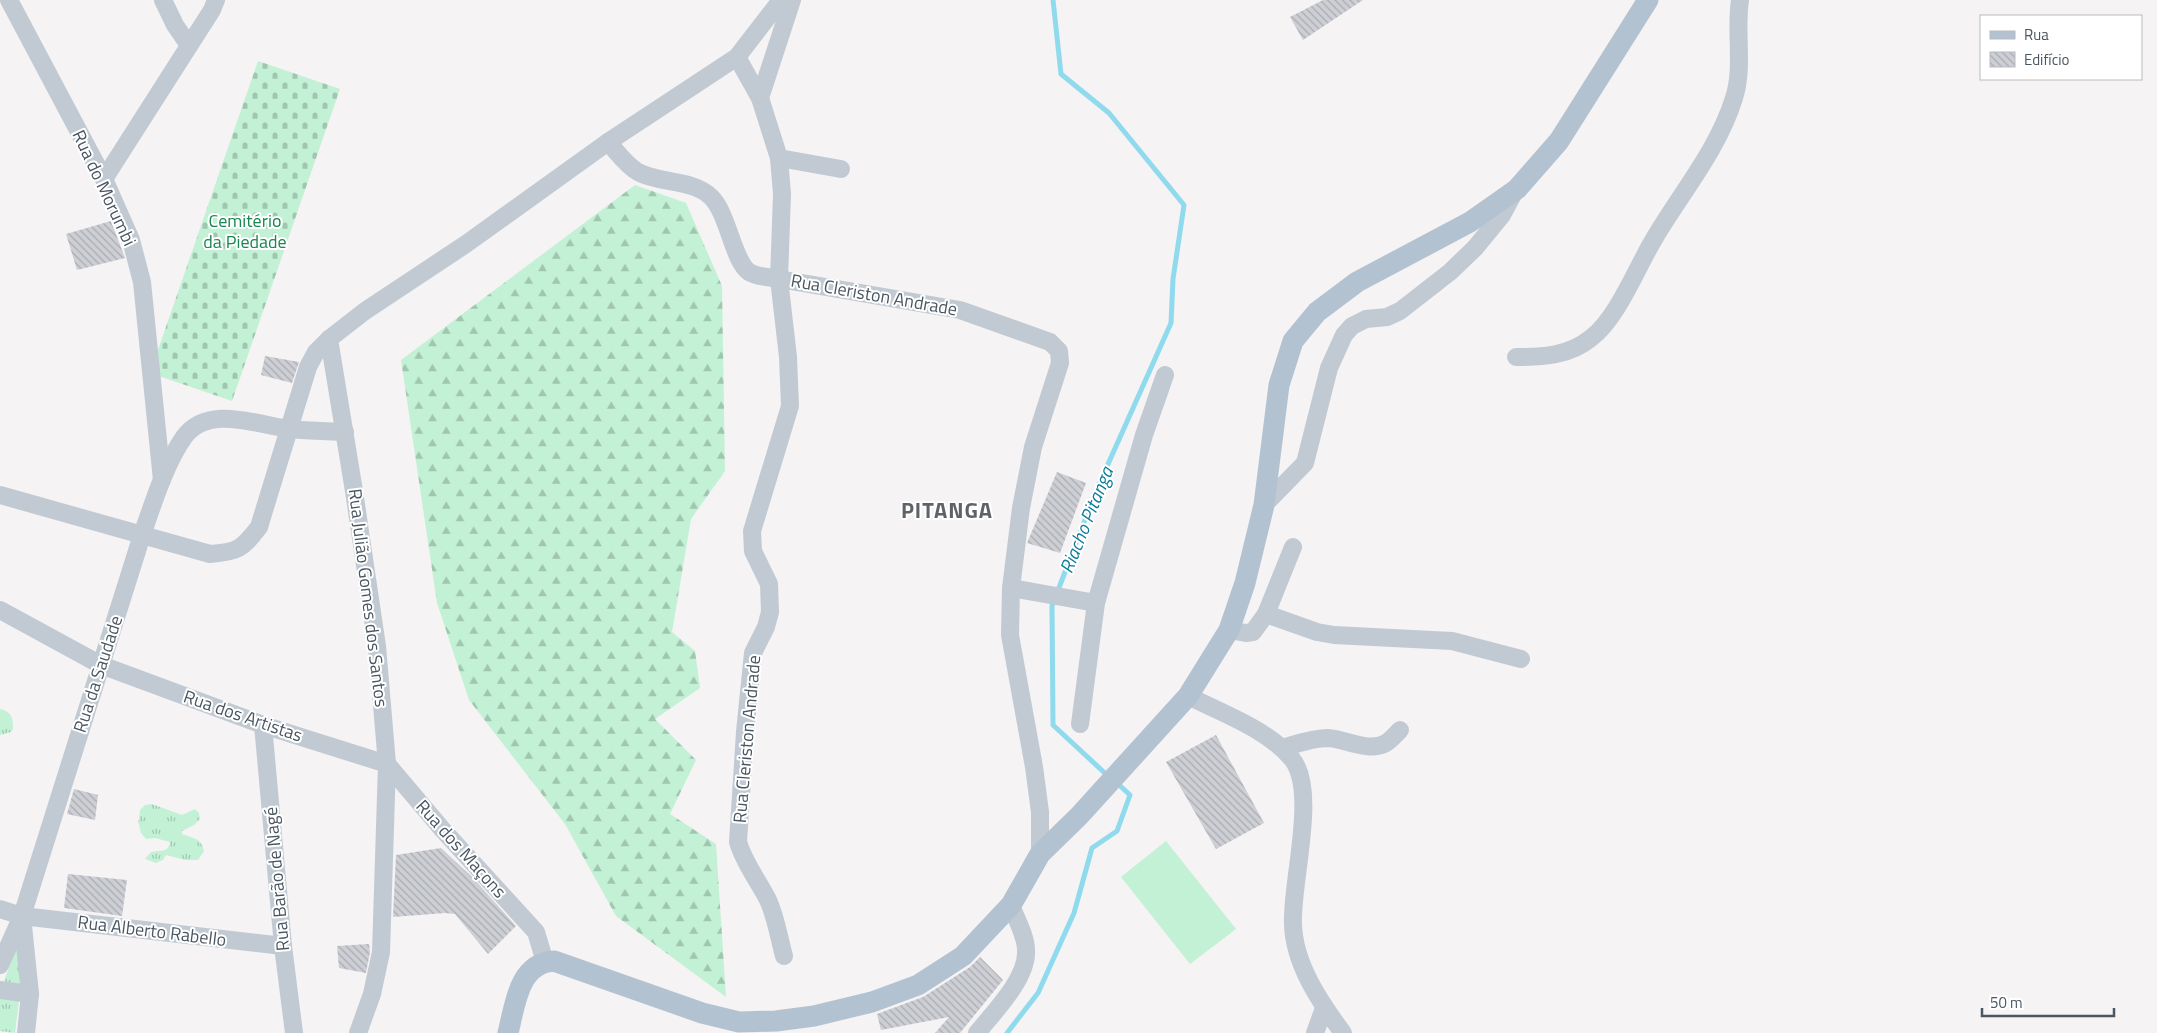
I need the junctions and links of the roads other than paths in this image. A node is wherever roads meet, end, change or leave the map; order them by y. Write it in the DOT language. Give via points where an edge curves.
graph roads {
  1 [pos="8,0"];
  2 [pos="163,0"];
  3 [pos="216,0"];
  4 [pos="781,0"];
  5 [pos="792,0"];
  6 [pos="1648,0"];
  7 [pos="1740,0"];
  8 [pos="188,44"];
  9 [pos="737,57"];
  10 [pos="760,98"];
  11 [pos="608,142"];
  12 [pos="779,158"];
  13 [pos="841,169"];
  14 [pos="104,179"];
  15 [pos="1517,189"];
  16 [pos="779,279"];
  17 [pos="329,339"];
  18 [pos="1516,357"];
  19 [pos="1165,375"];
  20 [pos="290,429"];
  21 [pos="345,432"];
  22 [pos="162,480"];
  23 [pos="0,495"];
  24 [pos="1264,505"];
  25 [pos="142,535"];
  26 [pos="1293,547"];
  27 [pos="1012,588"];
  28 [pos="1096,603"];
  29 [pos="0,610"];
  30 [pos="1266,614"];
  31 [pos="1229,630"];
  32 [pos="1521,659"];
  33 [pos="101,665"];
  34 [pos="1188,696"];
  35 [pos="1080,724"];
  36 [pos="263,725"];
  37 [pos="1400,730"];
  38 [pos="1282,748"];
  39 [pos="387,764"];
  40 [pos="1040,854"];
  41 [pos="1012,905"];
  42 [pos="0,909"];
  43 [pos="22,916"];
  44 [pos="283,946"];
  45 [pos="784,956"];
  46 [pos="545,962"];
  47 [pos="0,965"];
  48 [pos="0,990"];
  49 [pos="30,994"];
  50 [pos="1324,1008"];
  51 [pos="26,1033"];
  52 [pos="294,1033"];
  53 [pos="358,1033"];
  54 [pos="364,1033"];
  55 [pos="508,1033"];
  56 [pos="977,1033"];
  57 [pos="1314,1033"];
  58 [pos="1343,1033"];
  1 -- 14 [label="street, Rua do Morumbi"];
  2 -- 8 [label="street"];
  3 -- 8 [label="street"];
  4 -- 9 [label="street"];
  5 -- 10 [label="street"];
  6 -- 15 [label="main road" via="1559,141"];
  7 -- 18 [label="street" via="1735,97 1720,135 1654,239 1608,321 1592,338 1570,351 1543,357"];
  8 -- 14 [label="street"];
  9 -- 10 [label="street"];
  9 -- 11 [label="street"];
  10 -- 12 [label="street"];
  11 -- 16 [label="street" via="628,165 640,173 711,196 725,219 745,268 755,274"];
  11 -- 17 [label="street"];
  12 -- 13 [label="street"];
  12 -- 16 [label="street" via="782,194"];
  14 -- 22 [label="street, Rua do Morumbi" via="131,240 142,282"];
  15 -- 24 [label="street" via="1502,215 1450,272 1400,312 1366,320 1352,326 1344,335 1329,368 1305,463"];
  15 -- 24 [label="main road" via="1470,222 1357,282 1317,312 1293,341 1279,386"];
  16 -- 27 [label="street, Rua Cleriston Andrade" via="960,310 1050,342 1059,351 1060,363 1033,447 1021,508"];
  16 -- 45 [label="street, Rua Cleriston Andrade" via="790,406 752,531 753,551 769,584 770,612 753,653 738,842 742,858 769,902"];
  17 -- 20 [label="street" via="316,352 308,367"];
  17 -- 21 [label="street, Rua Julião Gomes dos Santos"];
  19 -- 28 [label="street" via="1144,435"];
  20 -- 21 [label="street"];
  20 -- 22 [label="street, Rua da Saudade" via="237,418 207,422 184,437"];
  20 -- 25 [label="street" via="259,527 246,543 232,552 210,554"];
  21 -- 39 [label="street, Rua Julião Gomes dos Santos" via="378,646"];
  22 -- 25 [label="street, Rua da Saudade"];
  23 -- 25 [label="street"];
  24 -- 31 [label="main road" via="1245,583"];
  25 -- 33 [label="street, Rua da Saudade"];
  26 -- 30 [label="street"];
  27 -- 28 [label="street"];
  27 -- 40 [label="street, Rua Cleriston Andrade" via="1010,634 1034,767 1040,812"];
  28 -- 35 [label="street"];
  29 -- 33 [label="street, Rua dos Artistas"];
  30 -- 31 [label="street" via="1253,632"];
  30 -- 32 [label="street" via="1317,632 1452,641"];
  31 -- 34 [label="main road"];
  33 -- 36 [label="street, Rua dos Artistas"];
  33 -- 43 [label="street, Rua da Saudade"];
  34 -- 38 [label="street" via="1253,728"];
  34 -- 40 [label="main road"];
  36 -- 39 [label="street, Rua dos Artistas"];
  36 -- 44 [label="street, Rua Barão de Nagé"];
  37 -- 38 [label="street" via="1378,746 1368,747 1327,738"];
  38 -- 50 [label="street" via="1294,760 1300,780 1304,822 1294,885 1293,926 1302,967"];
  39 -- 46 [label="street, Rua dos Maçons" via="536,932"];
  39 -- 53 [label="street, Rua Julião Gomes dos Santos" via="381,952 372,994"];
  40 -- 41 [label="main road"];
  41 -- 46 [label="main road" via="963,956 918,985 872,1002 776,1022 739,1022 702,1014 554,961"];
  41 -- 56 [label="street" via="1026,948 1026,962 1014,987"];
  42 -- 43 [label="street, Rua Alberto Rabello"];
  43 -- 44 [label="street, Rua Alberto Rabello"];
  43 -- 47 [label="street, Rua da Saudade"];
  43 -- 49 [label="street"];
  44 -- 52 [label="street, Rua Barão de Nagé"];
  46 -- 55 [label="main road" via="537,964 520,987"];
  48 -- 49 [label="street"];
  49 -- 51 [label="street"];
  50 -- 57 [label="street"];
  50 -- 58 [label="street"];
  53 -- 54 [label="street"];
}
